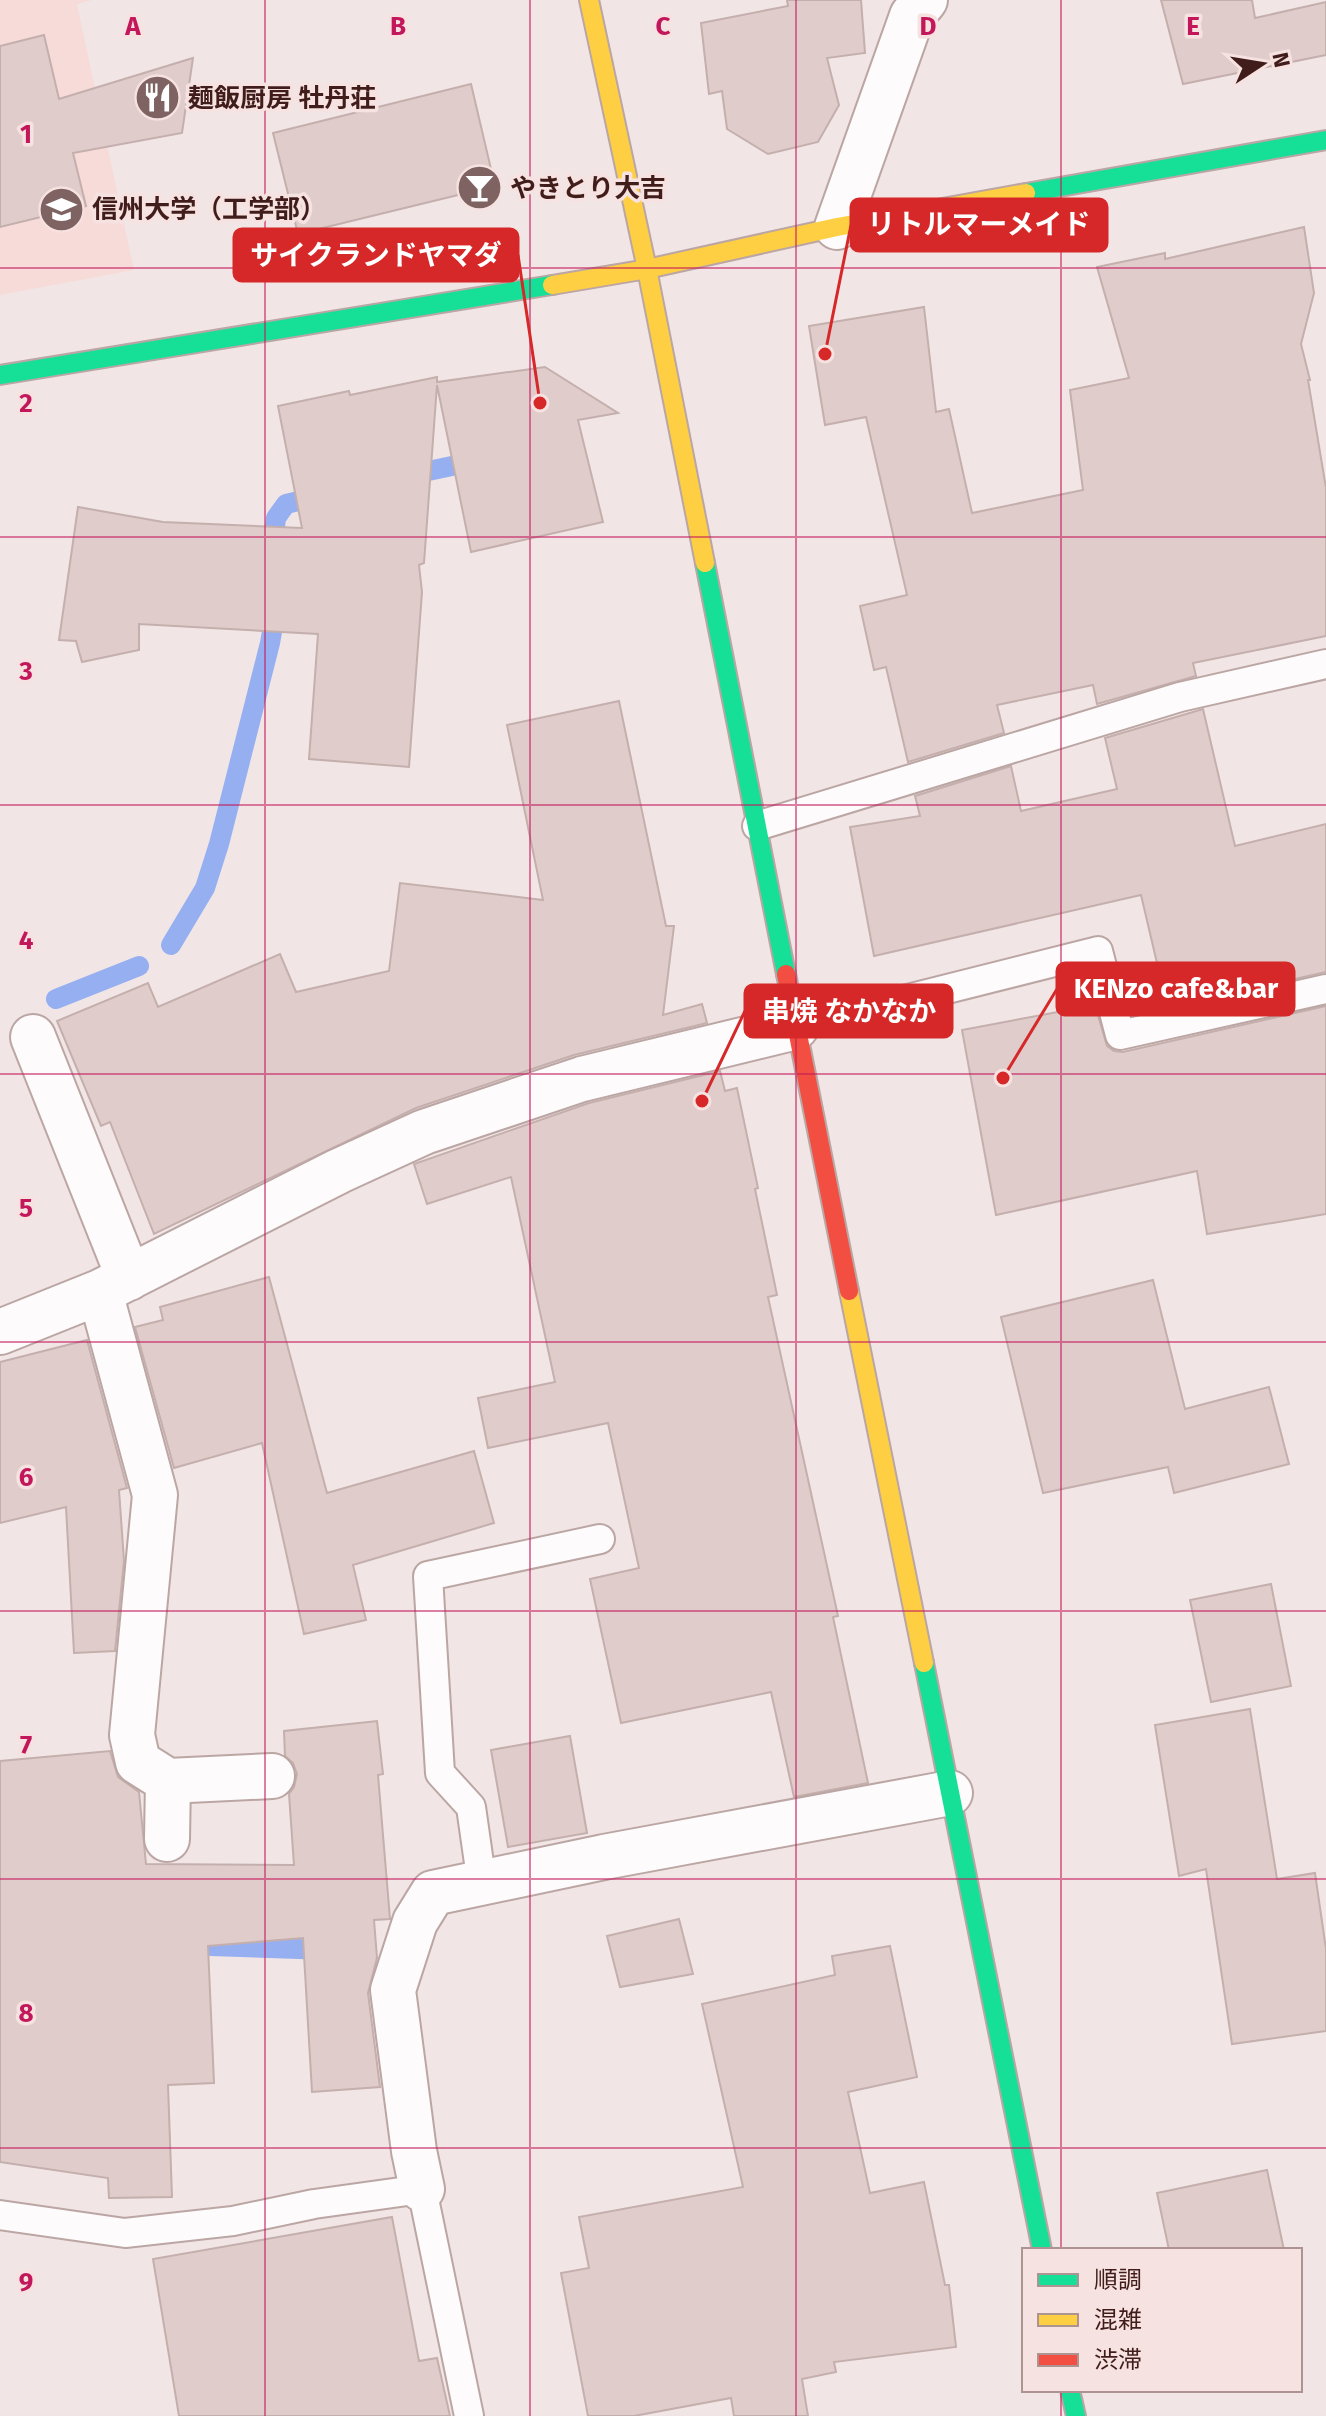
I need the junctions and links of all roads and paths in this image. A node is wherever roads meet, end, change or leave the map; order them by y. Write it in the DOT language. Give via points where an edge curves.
graph roads {
  1 [pos="589,0"];
  2 [pos="925,0"];
  3 [pos="1326,140"];
  4 [pos="837,227"];
  5 [pos="647,269"];
  6 [pos="0,375"];
  7 [pos="1326,664"];
  8 [pos="757,826"];
  9 [pos="1326,989"];
  10 [pos="796,1027"];
  11 [pos="33,1037"];
  12 [pos="114,1285"];
  13 [pos="0,1332"];
  14 [pos="600,1539"];
  15 [pos="272,1776"];
  16 [pos="168,1781"];
  17 [pos="950,1793"];
  18 [pos="167,1839"];
  19 [pos="482,1884"];
  20 [pos="422,2189"];
  21 [pos="0,2215"];
  22 [pos="1042,2248"];
  23 [pos="1070,2392"];
  24 [pos="469,2416"];
  25 [pos="1076,2416"];
  1 -- 5 [label="street"];
  2 -- 4 [label="street" via="912,16"];
  3 -- 4 [label="street"];
  4 -- 5 [label="street"];
  5 -- 6 [label="street"];
  5 -- 8 [label="street"];
  7 -- 8 [label="lane" via="1180,697"];
  8 -- 10 [label="street"];
  9 -- 10 [label="lane" via="1120,1035 1098,951"];
  10 -- 12 [label="street" via="582,1079 424,1132"];
  10 -- 17 [label="street"];
  11 -- 12 [label="street"];
  12 -- 13 [label="street"];
  12 -- 16 [label="street" via="155,1495 132,1735 138,1762"];
  14 -- 19 [label="lane" via="428,1576 440,1773 471,1807"];
  15 -- 16 [label="street"];
  16 -- 18 [label="street"];
  17 -- 19 [label="street"];
  17 -- 22 [label="street"];
  19 -- 20 [label="street" via="433,1893 415,1922 393,1990"];
  20 -- 21 [label="lane" via="125,2233"];
  20 -- 24 [label="lane"];
  23 -- 25 [label="street"];
}
